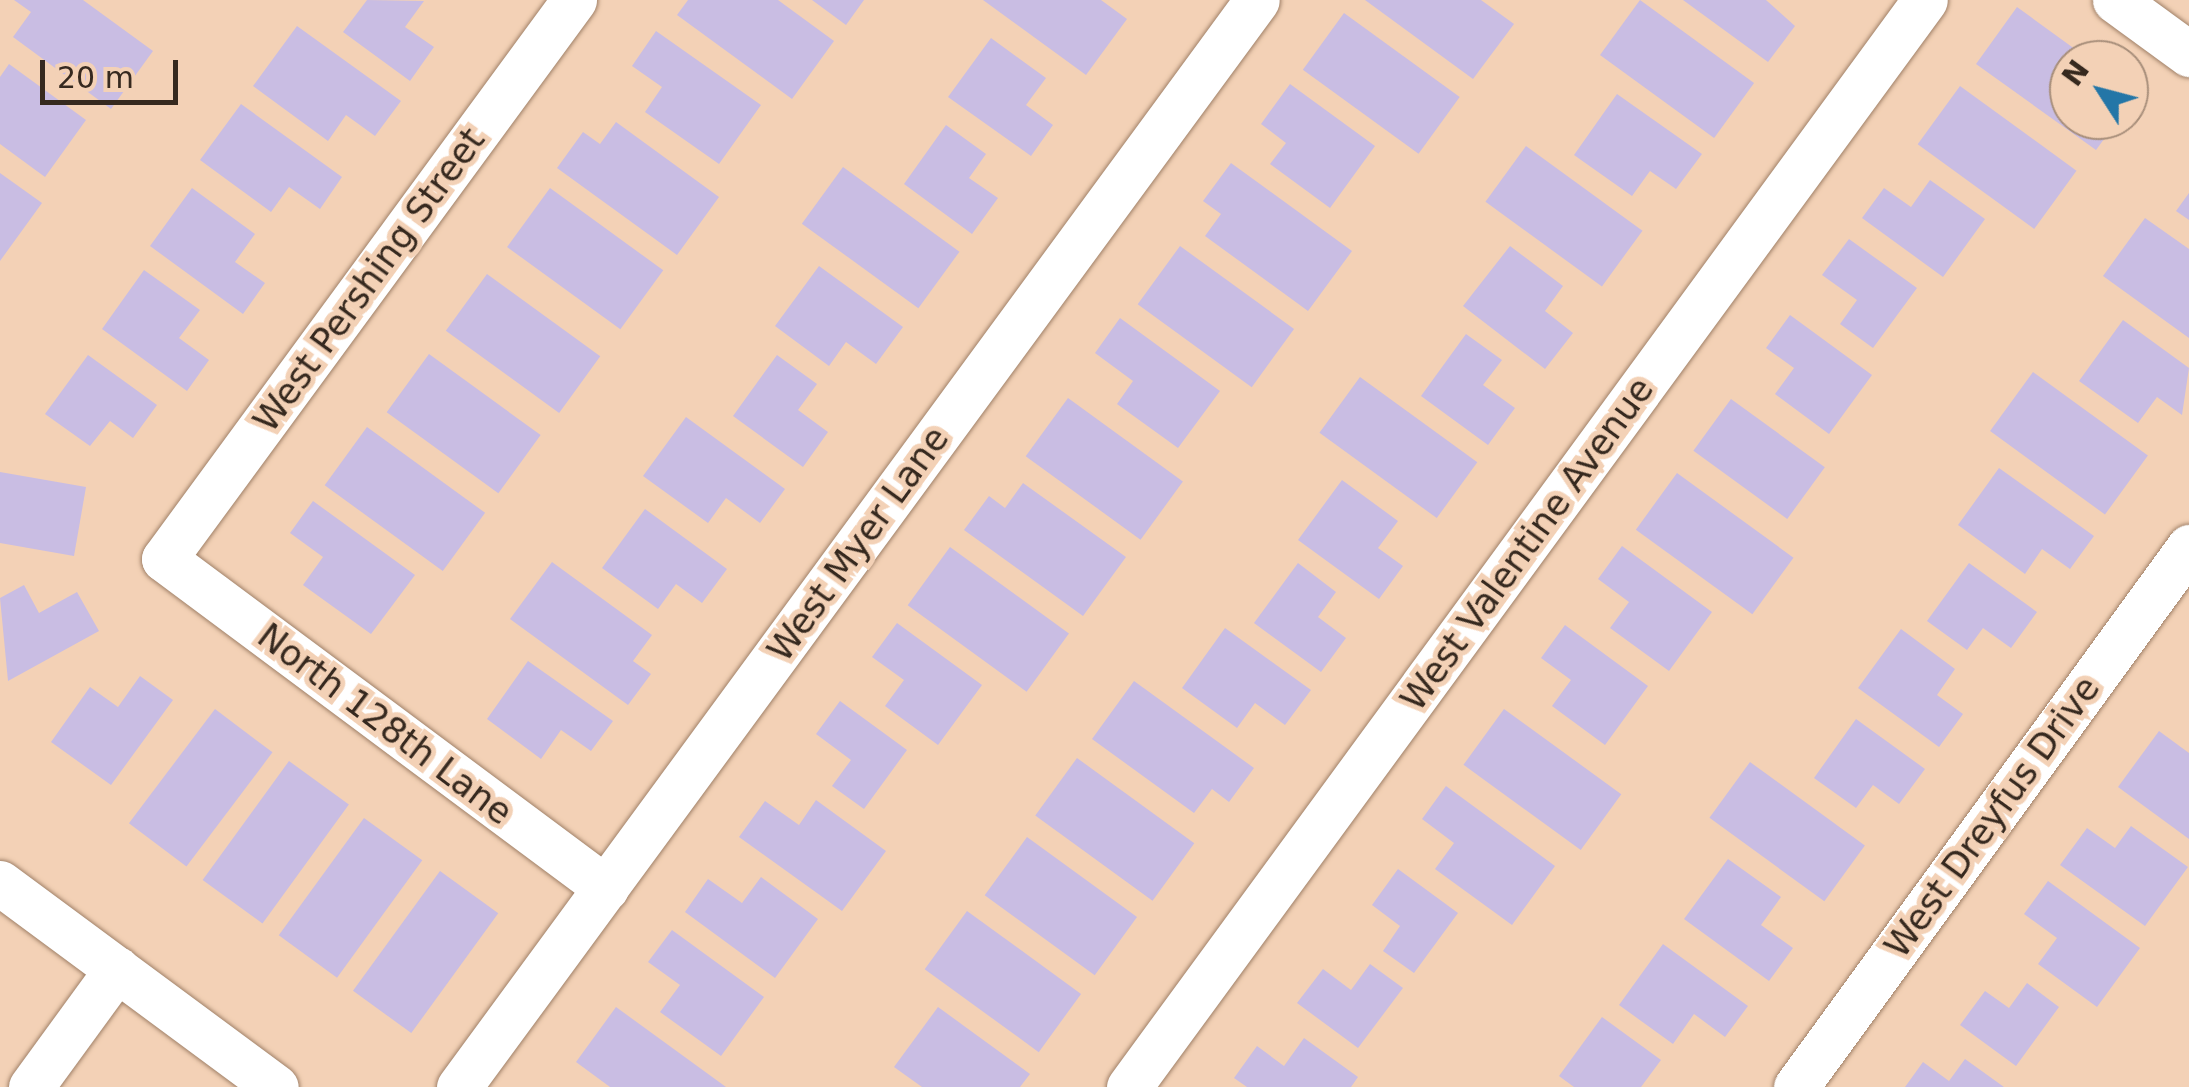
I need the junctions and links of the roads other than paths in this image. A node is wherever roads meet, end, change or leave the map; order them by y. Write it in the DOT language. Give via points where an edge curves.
graph roads {
  1 [pos="574,0"];
  2 [pos="1256,0"];
  3 [pos="1925,0"];
  4 [pos="2114,0"];
  5 [pos="2189,54"];
  6 [pos="2189,547"];
  7 [pos="164,559"];
  8 [pos="0,883"];
  9 [pos="606,888"];
  10 [pos="117,969"];
  11 [pos="31,1087"];
  12 [pos="276,1087"];
  13 [pos="459,1087"];
  14 [pos="1129,1087"];
  15 [pos="1796,1087"];
  1 -- 7 [label="street, West Pershing Street"];
  2 -- 9 [label="street, West Myer Lane"];
  3 -- 14 [label="street, West Valentine Avenue"];
  4 -- 5 [label="street"];
  6 -- 15 [label="street, West Dreyfus Drive"];
  7 -- 9 [label="street, North 128th Lane"];
  8 -- 10 [label="street"];
  9 -- 13 [label="street, West Myer Lane"];
  10 -- 11 [label="street"];
  10 -- 12 [label="street"];
}
